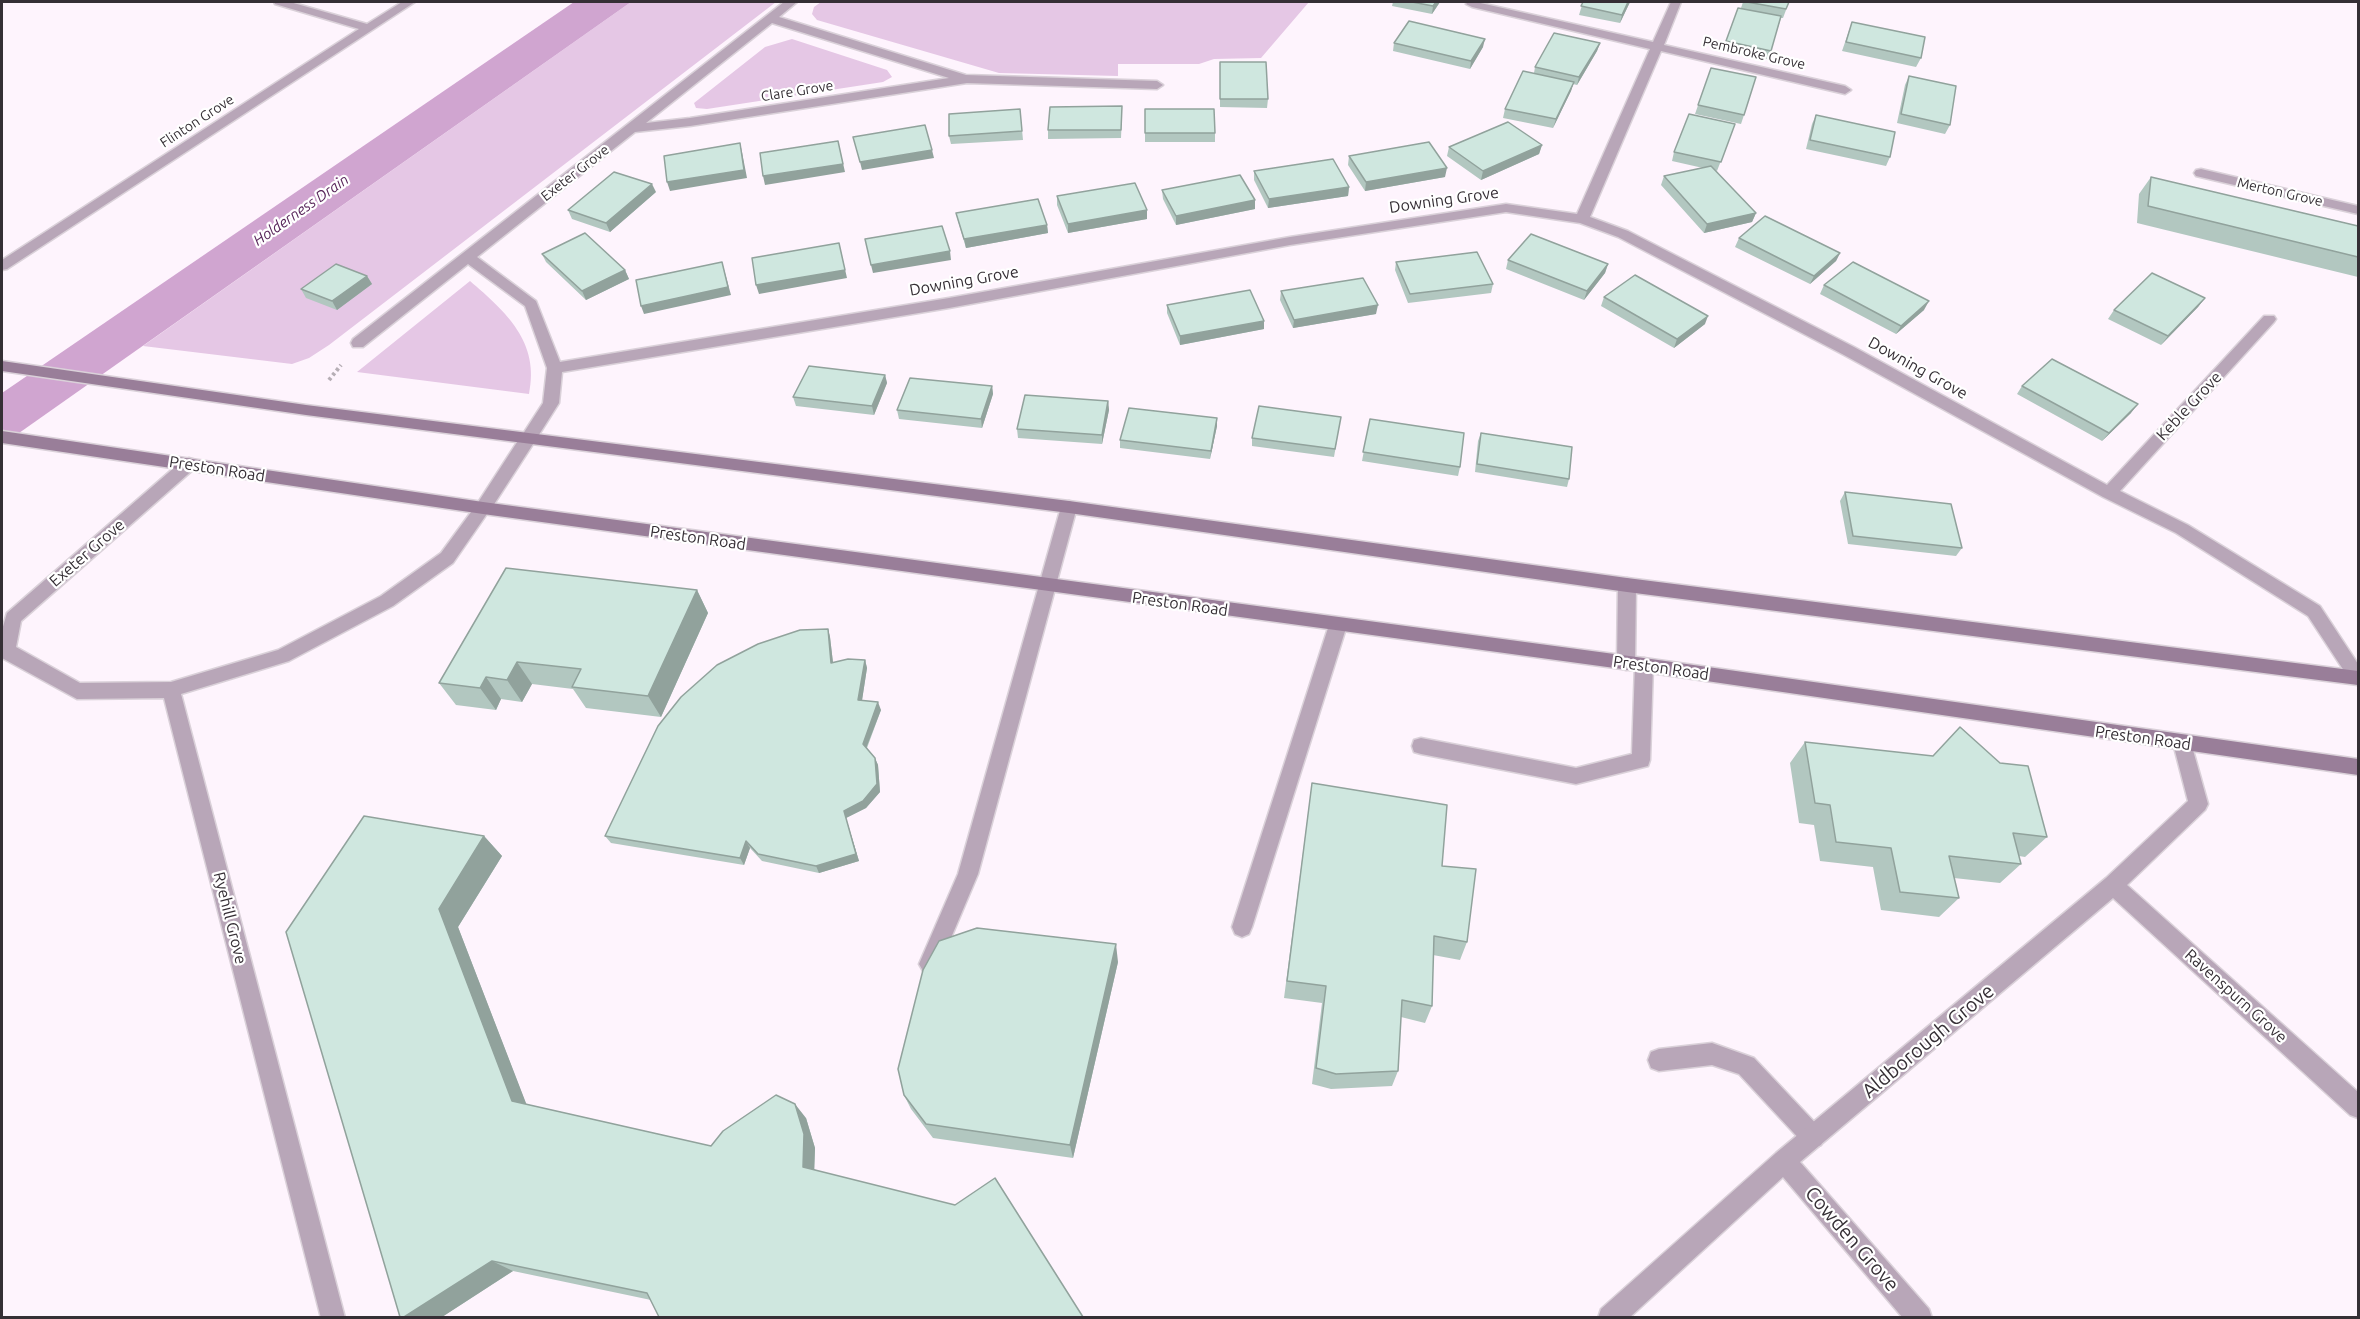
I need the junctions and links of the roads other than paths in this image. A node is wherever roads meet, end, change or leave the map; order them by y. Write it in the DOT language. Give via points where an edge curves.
graph roads {
  1 [pos="279,2"];
  2 [pos="409,2"];
  3 [pos="790,2"];
  4 [pos="1676,2"];
  5 [pos="1472,4"];
  6 [pos="769,18"];
  7 [pos="367,28"];
  8 [pos="1656,45"];
  9 [pos="967,80"];
  10 [pos="1157,85"];
  11 [pos="1845,90"];
  12 [pos="632,128"];
  13 [pos="2201,173"];
  14 [pos="2358,210"];
  15 [pos="1582,219"];
  16 [pos="468,257"];
  17 [pos="2,266"];
  18 [pos="2269,319"];
  19 [pos="358,343"];
  20 [pos="2,366"];
  21 [pos="555,368"];
  22 [pos="2,437"];
  23 [pos="529,437"];
  24 [pos="189,464"];
  25 [pos="2109,493"];
  26 [pos="1069,507"];
  27 [pos="483,508"];
  28 [pos="1628,585"];
  29 [pos="1047,586"];
  30 [pos="1338,625"];
  31 [pos="4,650"];
  32 [pos="1635,664"];
  33 [pos="2358,678"];
  34 [pos="171,690"];
  35 [pos="2182,743"];
  36 [pos="1421,746"];
  37 [pos="2358,767"];
  38 [pos="2113,885"];
  39 [pos="1242,927"];
  40 [pos="923,978"];
  41 [pos="1659,1060"];
  42 [pos="2358,1107"];
  43 [pos="1813,1137"];
  44 [pos="1784,1161"];
  45 [pos="333,1317"];
  46 [pos="1610,1317"];
  47 [pos="1920,1317"];
  1 -- 7 [label="street"];
  2 -- 7 [label="street, Flinton Grove"];
  3 -- 6 [label="street, Exeter Grove"];
  4 -- 8 [label="street"];
  5 -- 8 [label="street, Pembroke Grove"];
  6 -- 9 [label="street, Clare Grove"];
  6 -- 12 [label="street, Exeter Grove"];
  7 -- 17 [label="street, Flinton Grove"];
  8 -- 11 [label="street, Pembroke Grove"];
  8 -- 15 [label="street"];
  9 -- 10 [label="street, Clare Grove"];
  9 -- 12 [label="street, Clare Grove"];
  12 -- 16 [label="street, Exeter Grove"];
  13 -- 14 [label="street, Merton Grove"];
  15 -- 21 [label="street, Downing Grove" via="1506,208 1290,241 949,303"];
  15 -- 25 [label="street, Downing Grove" via="1623,234 1849,351"];
  16 -- 19 [label="street, Exeter Grove"];
  16 -- 21 [label="street" via="531,304"];
  18 -- 25 [label="street, Keble Grove"];
  20 -- 23 [label="street" via="306,410"];
  21 -- 23 [label="street" via="551,403"];
  22 -- 24 [label="street, Preston Road"];
  23 -- 26 [label="street"];
  23 -- 27 [label="street"];
  24 -- 27 [label="street, Preston Road"];
  24 -- 31 [label="street, Exeter Grove" via="13,618"];
  25 -- 33 [label="street, Downing Grove" via="2182,529 2314,611"];
  26 -- 28 [label="street"];
  26 -- 29 [label="street"];
  27 -- 29 [label="street, Preston Road"];
  27 -- 34 [label="street" via="447,558 387,601 283,656"];
  28 -- 32 [label="street"];
  28 -- 33 [label="street"];
  29 -- 30 [label="street, Preston Road"];
  29 -- 40 [label="street" via="968,874"];
  30 -- 32 [label="street, Preston Road"];
  30 -- 39 [label="street"];
  31 -- 34 [label="street" via="76,692"];
  32 -- 35 [label="street, Preston Road"];
  32 -- 36 [label="street" via="1641,760 1576,776"];
  34 -- 45 [label="street, Ryehill Grove"];
  35 -- 37 [label="street, Preston Road"];
  35 -- 38 [label="street, Aldborough Grove" via="2198,804"];
  38 -- 42 [label="street, Ravenspurn Grove"];
  38 -- 43 [label="street, Aldborough Grove"];
  41 -- 43 [label="street" via="1712,1054 1746,1066"];
  43 -- 44 [label="street, Aldborough Grove"];
  44 -- 46 [label="street, Aldborough Grove"];
  44 -- 47 [label="street, Cowden Grove"];
}
